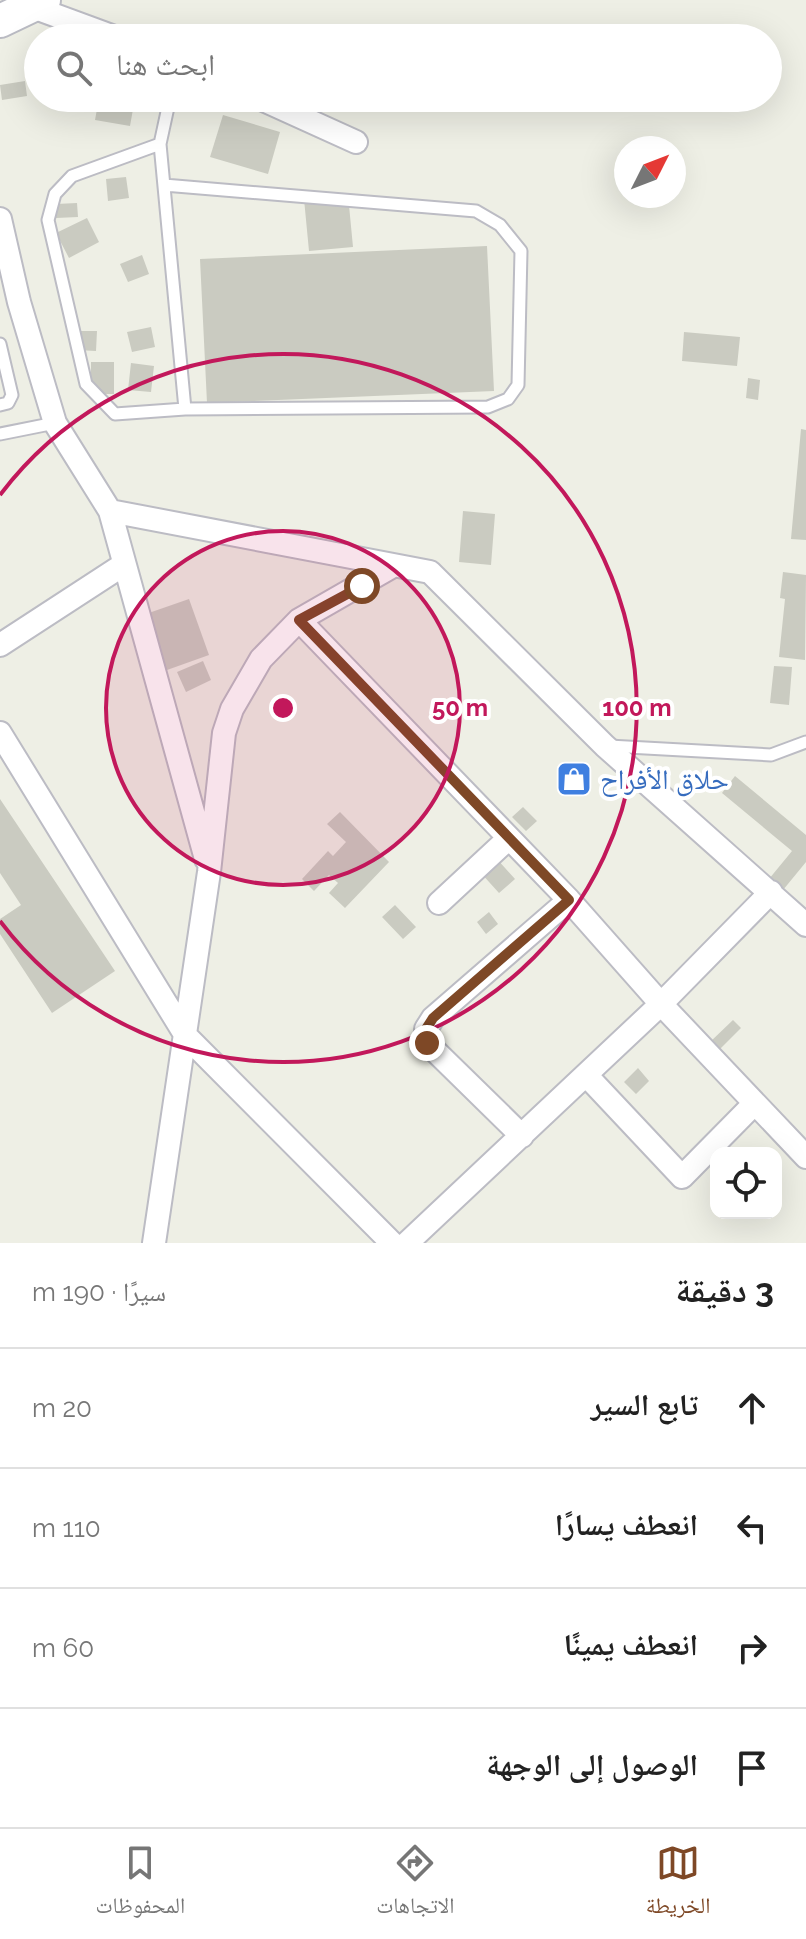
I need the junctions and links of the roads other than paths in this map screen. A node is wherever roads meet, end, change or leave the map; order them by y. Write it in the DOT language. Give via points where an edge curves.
graph roads {
  1 [pos="37,3"];
  2 [pos="0,21"];
  3 [pos="85,24"];
  4 [pos="167,112"];
  5 [pos="290,112"];
  6 [pos="356,142"];
  7 [pos="160,144"];
  8 [pos="164,185"];
  9 [pos="0,219"];
  10 [pos="0,344"];
  11 [pos="0,405"];
  12 [pos="185,409"];
  13 [pos="55,423"];
  14 [pos="0,434"];
  15 [pos="110,511"];
  16 [pos="123,565"];
  17 [pos="393,566"];
  18 [pos="299,620"];
  19 [pos="0,645"];
  20 [pos="0,733"];
  21 [pos="806,742"];
  22 [pos="605,746"];
  23 [pos="509,838"];
  24 [pos="209,872"];
  25 [pos="771,892"];
  26 [pos="569,900"];
  27 [pos="439,903"];
  28 [pos="797,908"];
  29 [pos="806,925"];
  30 [pos="661,1004"];
  31 [pos="186,1036"];
  32 [pos="587,1076"];
  33 [pos="754,1104"];
  34 [pos="522,1136"];
  35 [pos="806,1157"];
  36 [pos="154,1243"];
  37 [pos="392,1243"];
  38 [pos="407,1243"];
  1 -- 2 [label="main road"];
  1 -- 3 [label="street"];
  4 -- 7 [label="lane"];
  5 -- 6 [label="street"];
  7 -- 8 [label="lane"];
  7 -- 12 [label="lane" via="72,176 55,194 48,220 86,384 115,414"];
  8 -- 12 [label="lane"];
  8 -- 12 [label="lane" via="476,211 500,225 521,251 518,385 508,399 488,407"];
  9 -- 13 [label="street"];
  10 -- 11 [label="lane" via="12,395"];
  13 -- 14 [label="lane"];
  13 -- 15 [label="street"];
  15 -- 16 [label="street"];
  15 -- 17 [label="street"];
  16 -- 19 [label="street"];
  16 -- 24 [label="street"];
  17 -- 18 [label="street"];
  17 -- 22 [label="street" via="430,572"];
  18 -- 23 [label="street"];
  18 -- 24 [label="street" via="261,659 228,721"];
  20 -- 31 [label="street"];
  21 -- 22 [label="lane" via="771,755"];
  22 -- 25 [label="street"];
  23 -- 26 [label="street"];
  23 -- 27 [label="street"];
  24 -- 31 [label="street"];
  25 -- 28 [label="street"];
  25 -- 30 [label="street"];
  26 -- 30 [label="street"];
  26 -- 34 [label="street" via="426,1029 427,1043"];
  28 -- 29 [label="street"];
  30 -- 32 [label="street"];
  30 -- 33 [label="street"];
  31 -- 36 [label="street"];
  31 -- 37 [label="street"];
  32 -- 33 [label="street" via="682,1177"];
  32 -- 34 [label="street"];
  33 -- 35 [label="street"];
  34 -- 38 [label="street"];
}
